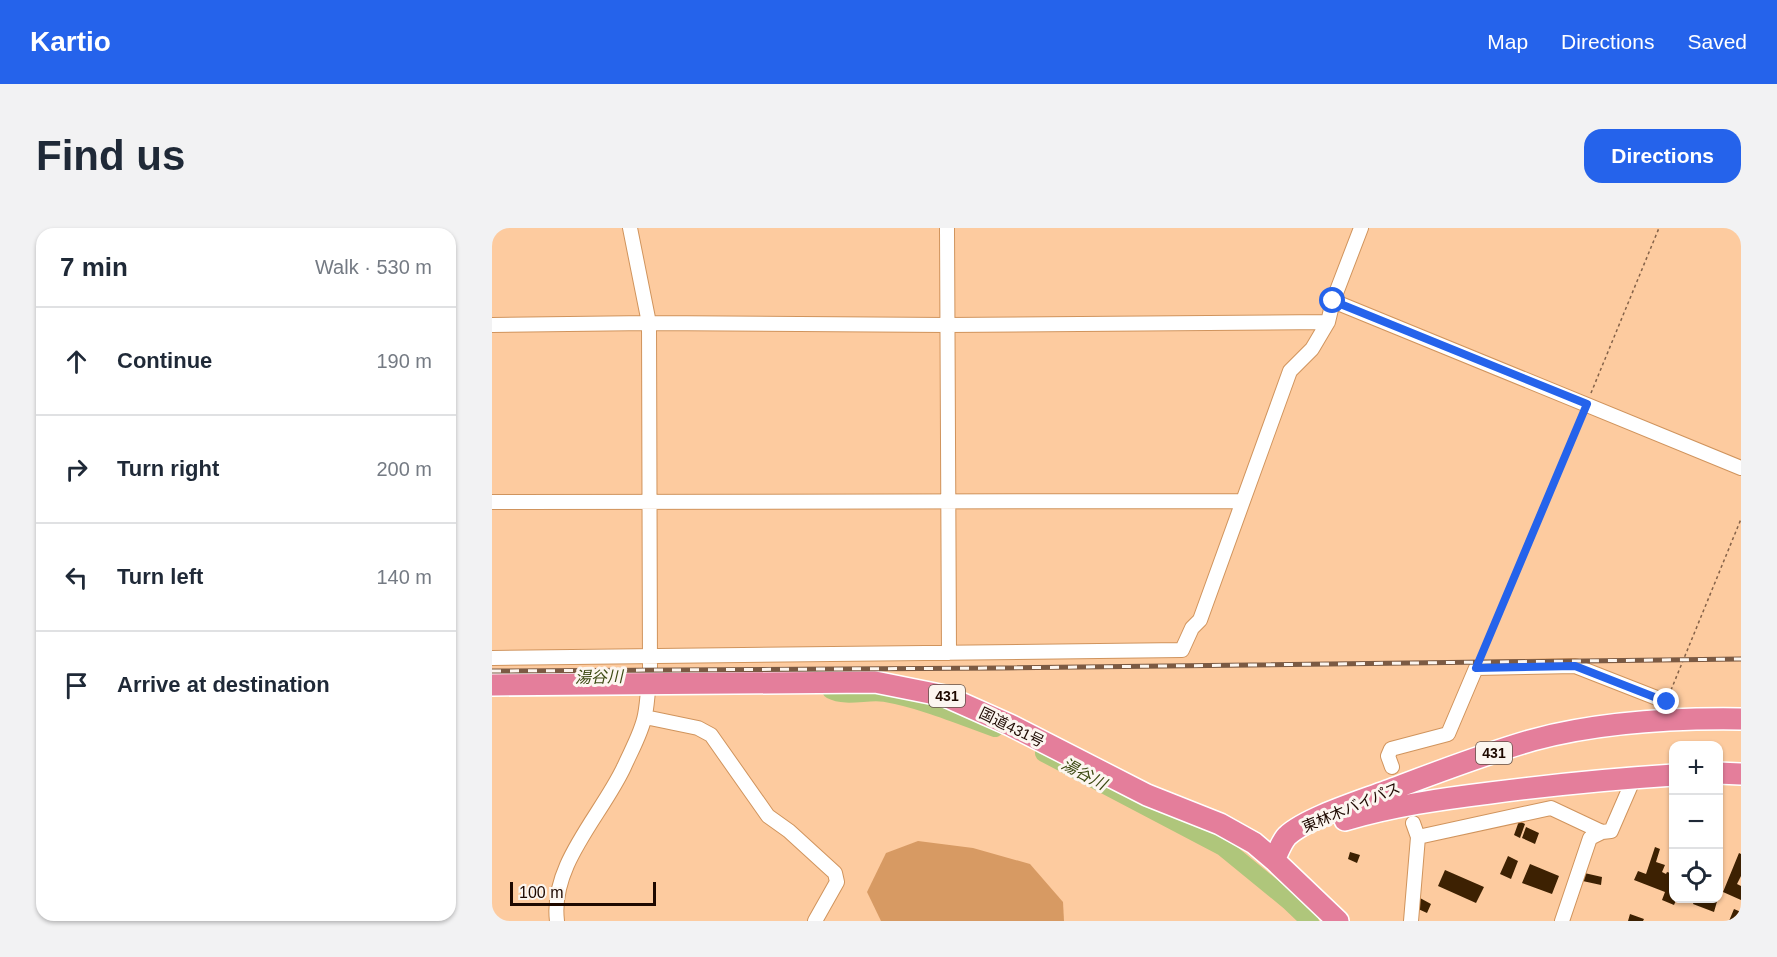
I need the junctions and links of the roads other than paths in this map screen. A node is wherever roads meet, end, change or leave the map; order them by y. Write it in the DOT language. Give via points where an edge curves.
graph roads {
  1 [pos="630,228"];
  2 [pos="947,228"];
  3 [pos="1361,228"];
  4 [pos="1333,301"];
  5 [pos="1328,322"];
  6 [pos="650,323"];
  7 [pos="492,325"];
  8 [pos="947,325"];
  9 [pos="1741,468"];
  10 [pos="948,500"];
  11 [pos="1242,501"];
  12 [pos="492,502"];
  13 [pos="649,503"];
  14 [pos="949,653"];
  15 [pos="648,655"];
  16 [pos="492,658"];
  17 [pos="492,685"];
  18 [pos="648,685"];
  19 [pos="1663,711"];
  20 [pos="645,717"];
  21 [pos="1741,719"];
  22 [pos="1392,767"];
  23 [pos="1723,773"];
  24 [pos="1741,774"];
  25 [pos="1669,775"];
  26 [pos="1634,778"];
  27 [pos="1413,823"];
  28 [pos="1602,831"];
  29 [pos="1418,837"];
  30 [pos="1275,860"];
  31 [pos="556,921"];
  32 [pos="815,921"];
  33 [pos="1337,921"];
  34 [pos="1411,921"];
  35 [pos="1562,921"];
  1 -- 6 [label="street"];
  2 -- 8 [label="street"];
  3 -- 4 [label="street"];
  4 -- 5 [label="street"];
  4 -- 9 [label="street"];
  5 -- 8 [label="street"];
  5 -- 11 [label="street" via="1312,349 1290,371"];
  6 -- 7 [label="street"];
  6 -- 8 [label="street"];
  6 -- 13 [label="street"];
  8 -- 10 [label="street"];
  10 -- 11 [label="street"];
  10 -- 13 [label="street"];
  10 -- 14 [label="street"];
  11 -- 14 [label="street" via="1200,620 1182,650"];
  12 -- 13 [label="street"];
  13 -- 15 [label="street"];
  14 -- 15 [label="street"];
  15 -- 16 [label="street"];
  15 -- 18 [label="street"];
  17 -- 18 [label="highway, 国道431号 / 431"];
  18 -- 20 [label="street"];
  18 -- 30 [label="highway, 国道431号 / 431" via="875,682 945,696 1147,795 1220,824"];
  19 -- 21 [label="highway, 東林木バイパス / 431"];
  19 -- 22 [label="street" via="1575,666 1476,668 1449,734 1391,749 1388,756"];
  19 -- 30 [label="highway, 東林木バイパス / 431" via="1534,740 1333,812 1287,836"];
  20 -- 31 [label="street" via="613,787 561,876"];
  20 -- 32 [label="street" via="698,728 711,735 768,816 835,873 837,882"];
  23 -- 24 [label="highway"];
  25 -- 26 [label="highway, 東林木バイパス"];
  26 -- 28 [label="street" via="1611,831"];
  26 -- 30 [label="highway, 東林木バイパス" via="1470,796 1366,814 1316,829"];
  27 -- 29 [label="street"];
  28 -- 29 [label="street" via="1551,808"];
  28 -- 35 [label="street" via="1590,838"];
  29 -- 34 [label="street"];
  30 -- 33 [label="highway, 国道431号 / 431"];
}
